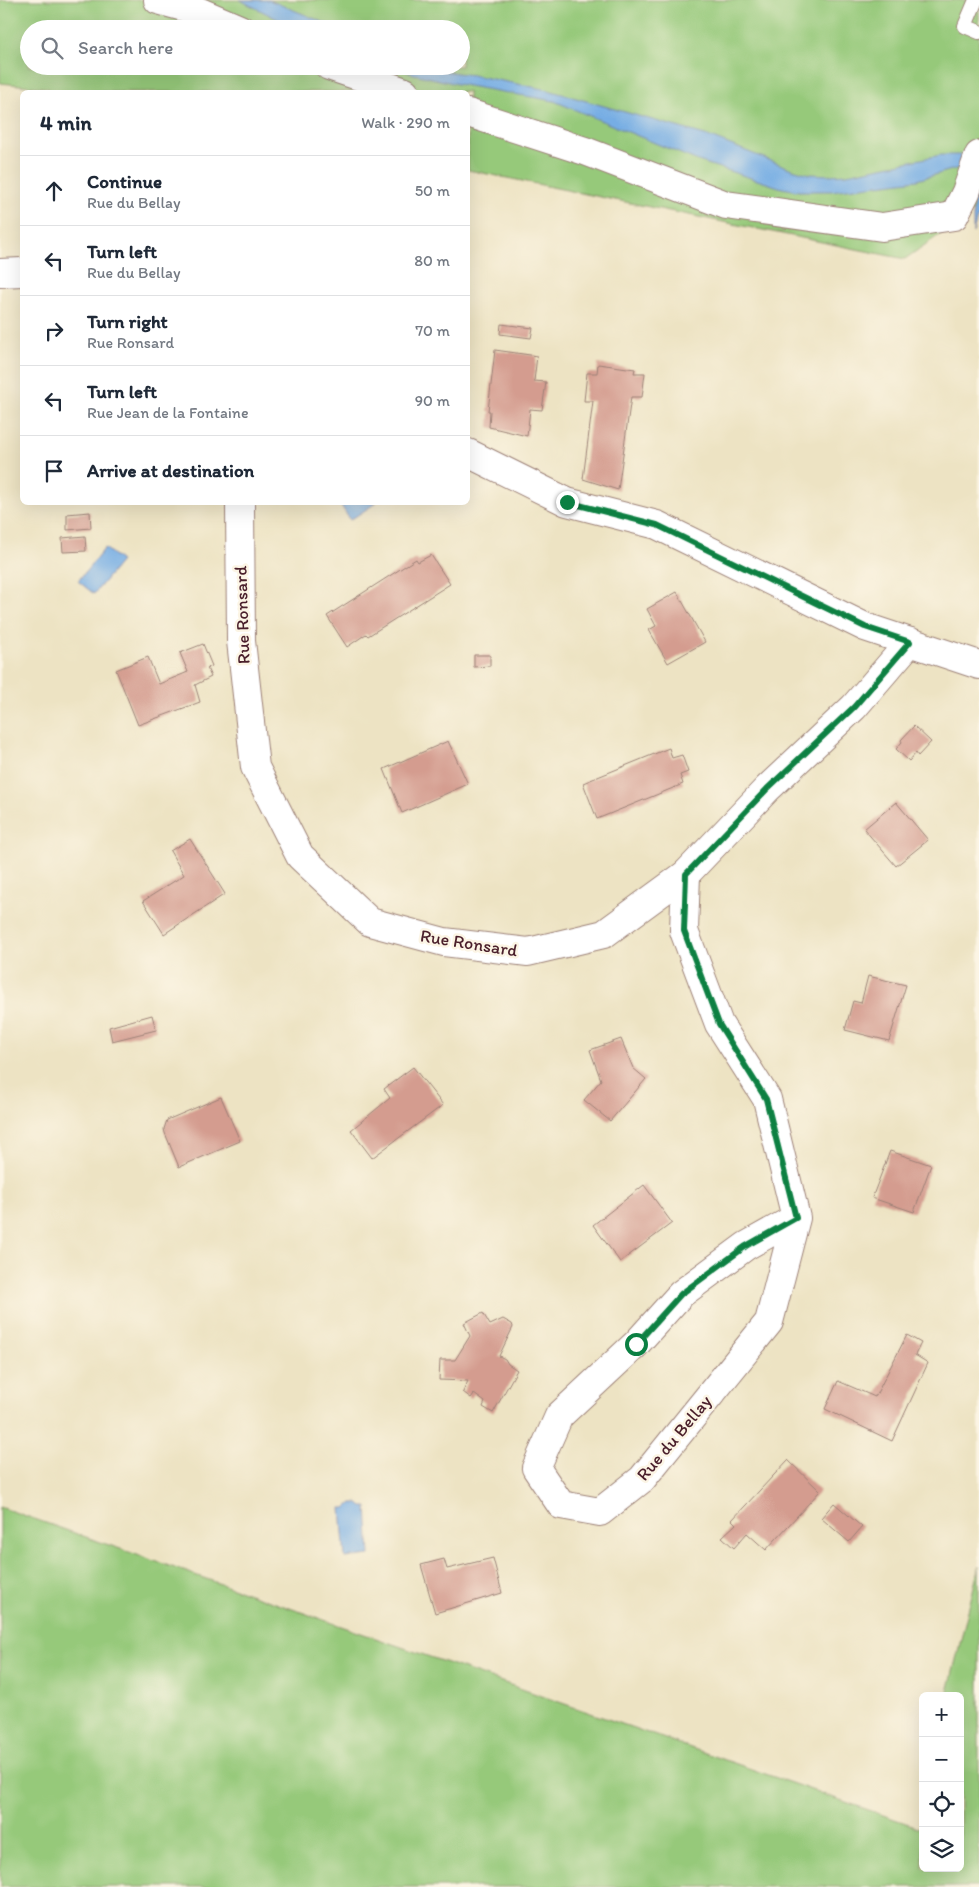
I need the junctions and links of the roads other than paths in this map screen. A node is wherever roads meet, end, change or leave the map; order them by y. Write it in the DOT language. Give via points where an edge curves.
graph roads {
  1 [pos="158,0"];
  2 [pos="976,0"];
  3 [pos="219,20"];
  4 [pos="979,32"];
  5 [pos="355,75"];
  6 [pos="399,90"];
  7 [pos="470,114"];
  8 [pos="979,155"];
  9 [pos="20,272"];
  10 [pos="0,273"];
  11 [pos="470,454"];
  12 [pos="240,505"];
  13 [pos="910,642"];
  14 [pos="979,665"];
  15 [pos="686,874"];
  16 [pos="796,1218"];
  1 -- 3 [label="street"];
  2 -- 4 [label="lane" via="965,26"];
  5 -- 6 [label="street"];
  7 -- 8 [label="street" via="585,151 726,206 882,227 954,216"];
  9 -- 10 [label="street"];
  11 -- 13 [label="street" via="567,502 657,525 865,627"];
  12 -- 15 [label="street, Rue Ronsard" via="241,641 255,768 300,856 370,922 444,942 528,952 604,934"];
  13 -- 14 [label="street"];
  13 -- 15 [label="street, Rue Ronsard" via="854,707 767,789"];
  15 -- 16 [label="street, Rue du Bellay" via="684,931 719,1024 766,1099"];
  16 -- 16 [label="street, Rue du Bellay" via="769,1322 694,1416 642,1479 600,1512 561,1505 536,1468 559,1416 636,1344 681,1294 746,1246"];
}
